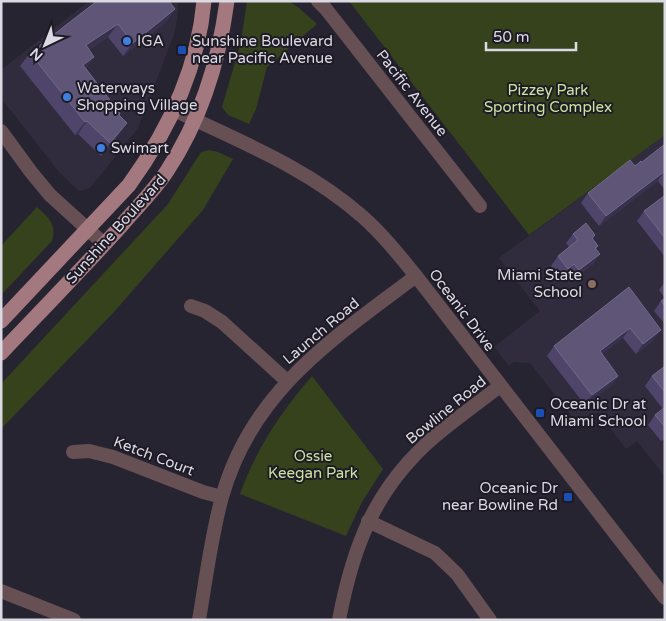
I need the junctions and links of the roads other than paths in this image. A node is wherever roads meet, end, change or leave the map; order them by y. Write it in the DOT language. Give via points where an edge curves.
graph roads {
  1 [pos="204,1"];
  2 [pos="227,1"];
  3 [pos="318,1"];
  4 [pos="174,110"];
  5 [pos="194,120"];
  6 [pos="1,131"];
  7 [pos="480,206"];
  8 [pos="88,230"];
  9 [pos="104,244"];
  10 [pos="416,276"];
  11 [pos="191,306"];
  12 [pos="1,321"];
  13 [pos="1,353"];
  14 [pos="287,381"];
  15 [pos="500,386"];
  16 [pos="73,452"];
  17 [pos="222,497"];
  18 [pos="368,521"];
  19 [pos="1,591"];
  20 [pos="665,598"];
  21 [pos="74,620"];
  22 [pos="199,620"];
  23 [pos="339,620"];
  24 [pos="490,620"];
  1 -- 4 [label="main road, Sunshine Boulevard" via="190,68"];
  2 -- 5 [label="main road, Sunshine Boulevard" via="218,55"];
  3 -- 7 [label="street, Pacific Avenue"];
  4 -- 5 [label="street, Oceanic Drive"];
  4 -- 8 [label="main road, Sunshine Boulevard" via="162,136 129,185"];
  5 -- 9 [label="main road, Sunshine Boulevard" via="167,172"];
  5 -- 10 [label="street, Oceanic Drive" via="278,159 321,184 379,232"];
  6 -- 8 [label="street" via="50,195"];
  8 -- 9 [label="street"];
  8 -- 12 [label="main road, Sunshine Boulevard"];
  9 -- 13 [label="main road, Sunshine Boulevard"];
  10 -- 14 [label="street, Launch Road" via="323,347"];
  10 -- 15 [label="street, Oceanic Drive"];
  11 -- 14 [label="street" via="218,319"];
  14 -- 17 [label="street, Launch Road" via="247,436"];
  15 -- 18 [label="street, Bowline Road" via="418,452 391,484"];
  15 -- 20 [label="street, Oceanic Drive"];
  16 -- 17 [label="street, Ketch Court" via="106,455"];
  17 -- 22 [label="street, Launch Road"];
  18 -- 23 [label="street, Bowline Road" via="349,571"];
  18 -- 24 [label="street" via="435,553 457,574"];
  19 -- 21 [label="street"];
}
